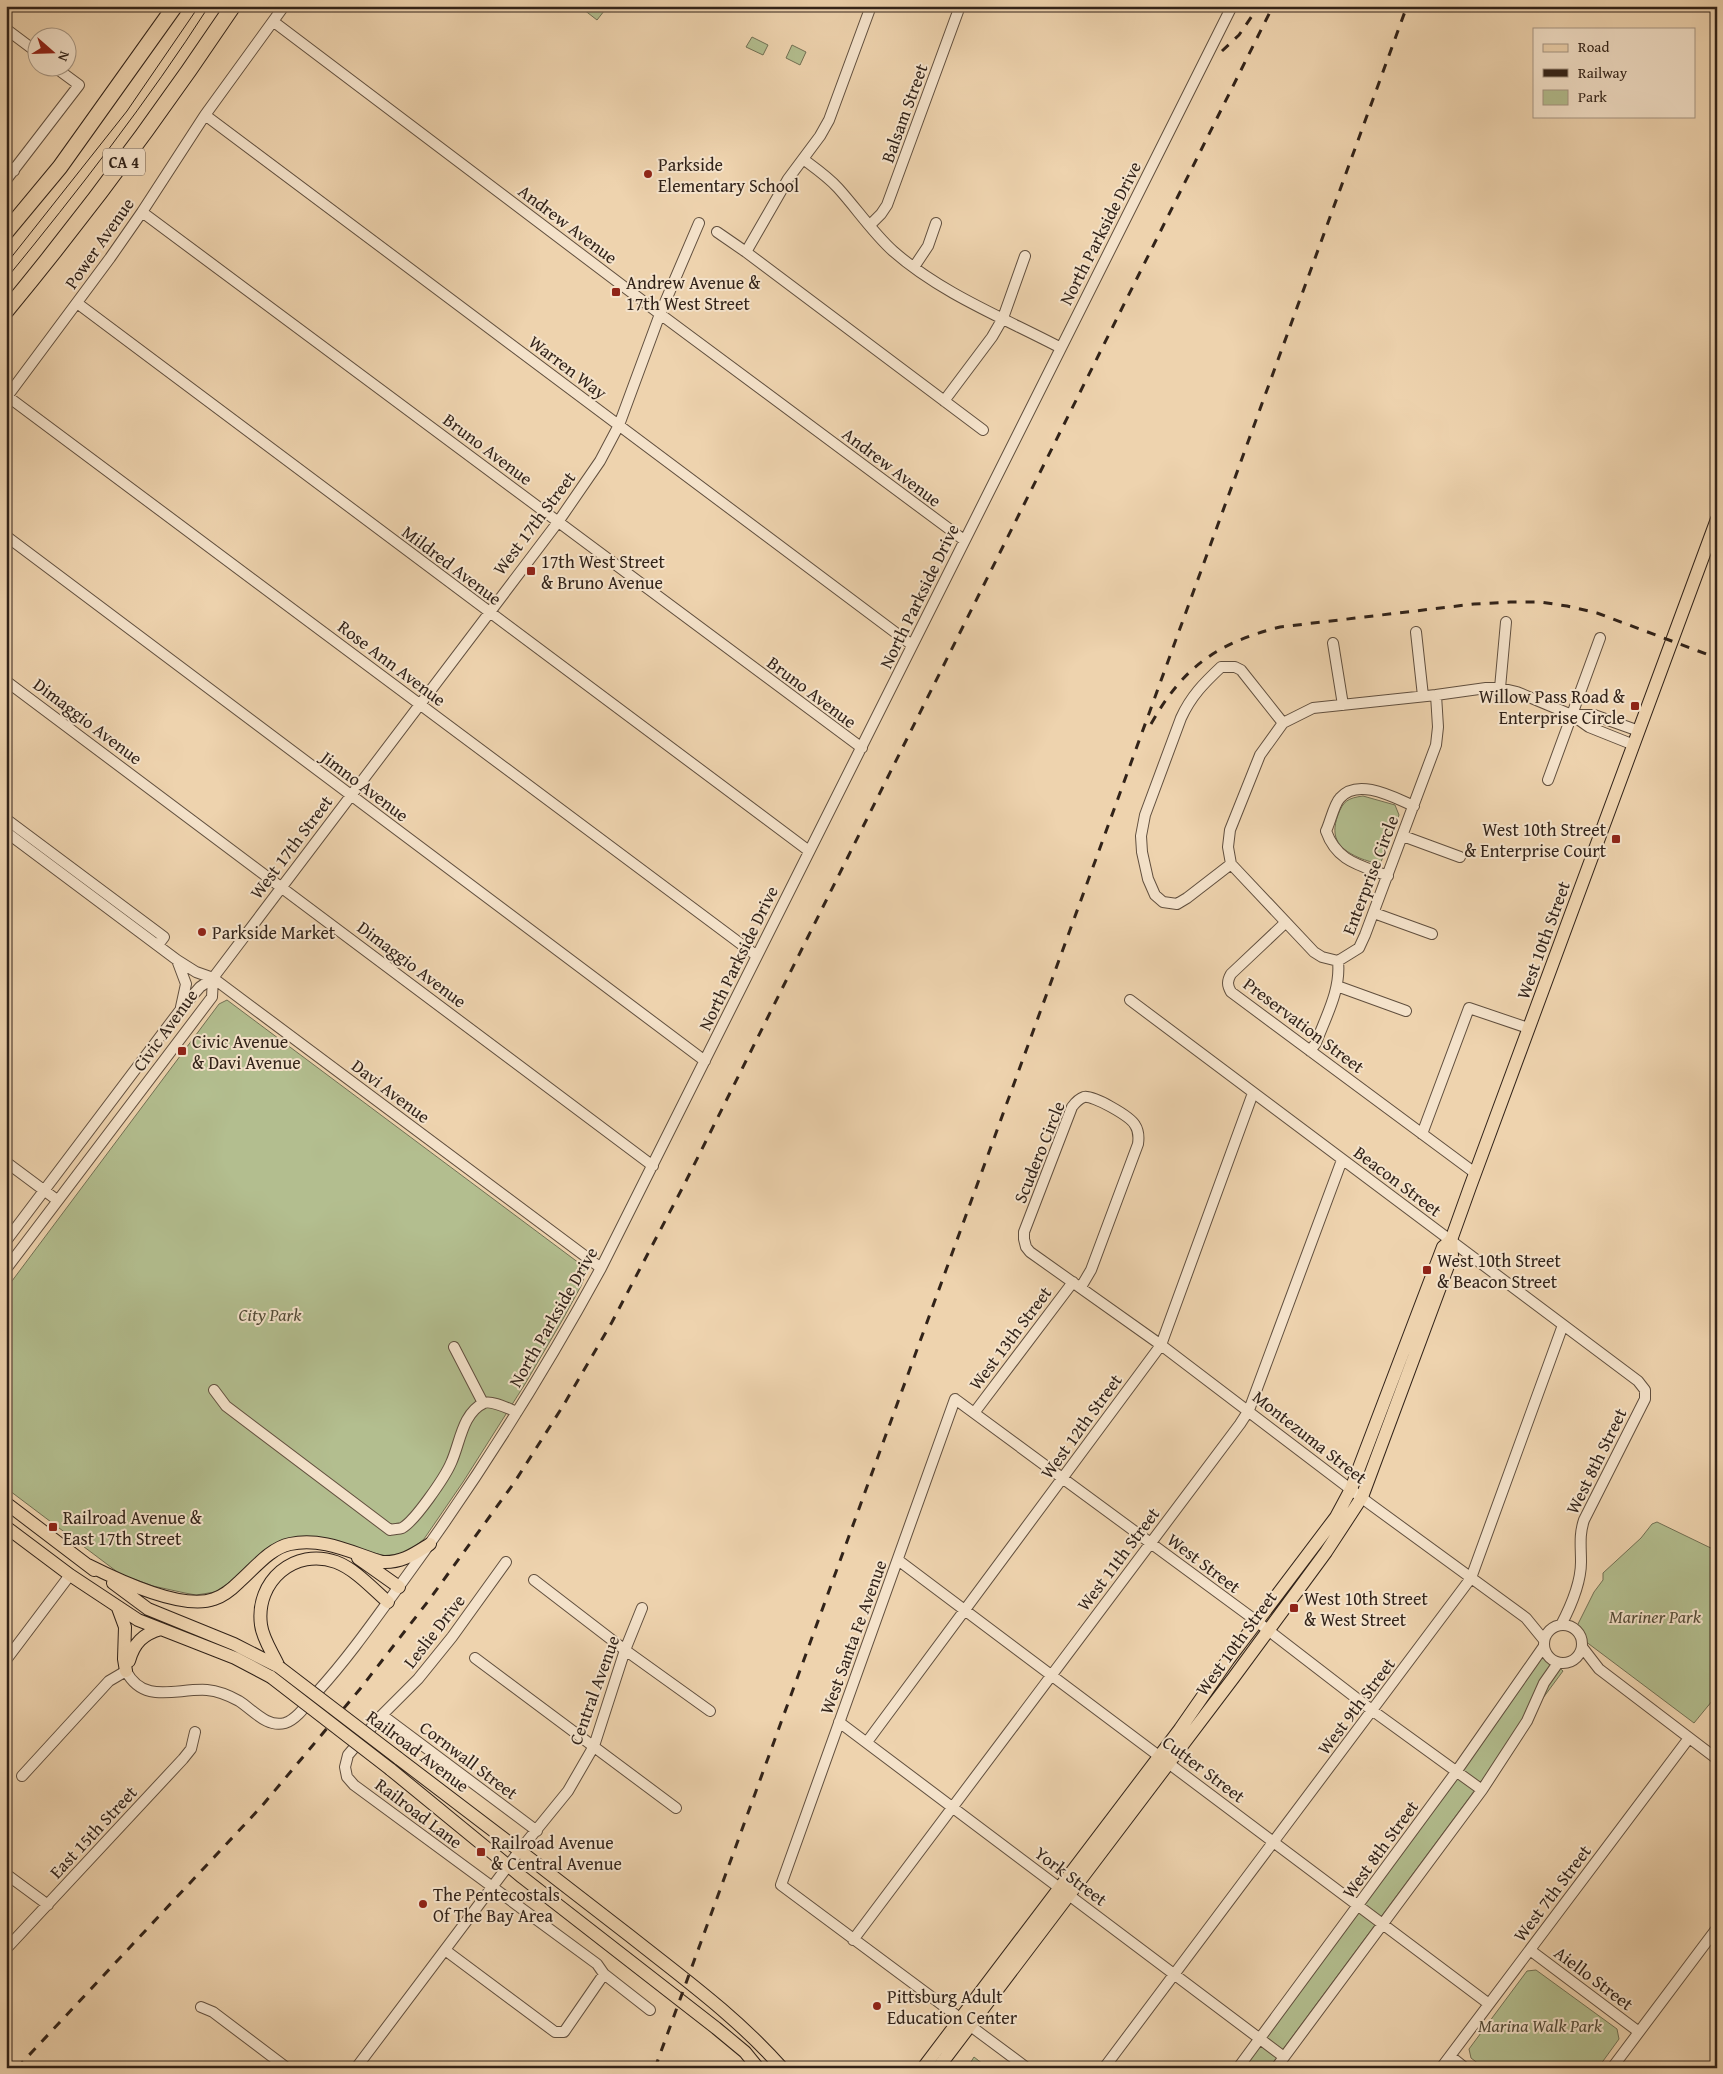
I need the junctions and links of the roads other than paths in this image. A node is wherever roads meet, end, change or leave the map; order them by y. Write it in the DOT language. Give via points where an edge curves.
graph roads {
  1 [pos="175,6"];
  2 [pos="233,6"];
  3 [pos="284,6"];
  4 [pos="870,6"];
  5 [pos="960,6"];
  6 [pos="1232,6"];
  7 [pos="274,22"];
  8 [pos="6,29"];
  9 [pos="28,46"];
  10 [pos="70,78"];
  11 [pos="205,115"];
  12 [pos="803,159"];
  13 [pos="10,168"];
  14 [pos="6,180"];
  15 [pos="142,212"];
  16 [pos="936,223"];
  17 [pos="698,224"];
  18 [pos="870,225"];
  19 [pos="6,232"];
  20 [pos="717,232"];
  21 [pos="54,252"];
  22 [pos="746,252"];
  23 [pos="1025,256"];
  24 [pos="914,267"];
  25 [pos="76,303"];
  26 [pos="6,311"];
  27 [pos="660,314"];
  28 [pos="6,317"];
  29 [pos="1003,318"];
  30 [pos="1061,348"];
  31 [pos="7,397"];
  32 [pos="944,400"];
  33 [pos="619,426"];
  34 [pos="983,430"];
  35 [pos="1717,519"];
  36 [pos="558,522"];
  37 [pos="6,536"];
  38 [pos="964,540"];
  39 [pos="488,612"];
  40 [pos="1506,622"];
  41 [pos="1416,632"];
  42 [pos="1600,638"];
  43 [pos="1333,643"];
  44 [pos="912,645"];
  45 [pos="6,681"];
  46 [pos="1500,688"];
  47 [pos="1436,695"];
  48 [pos="1423,696"];
  49 [pos="419,704"];
  50 [pos="1343,705"];
  51 [pos="1572,715"];
  52 [pos="1283,723"];
  53 [pos="1639,731"];
  54 [pos="1634,745"];
  55 [pos="862,748"];
  56 [pos="1548,780"];
  57 [pos="350,795"];
  58 [pos="1414,806"];
  59 [pos="6,819"];
  60 [pos="6,832"];
  61 [pos="1403,836"];
  62 [pos="809,852"];
  63 [pos="1460,857"];
  64 [pos="1230,864"];
  65 [pos="1388,876"];
  66 [pos="282,887"];
  67 [pos="1374,913"];
  68 [pos="1286,923"];
  69 [pos="1432,934"];
  70 [pos="158,946"];
  71 [pos="757,956"];
  72 [pos="177,960"];
  73 [pos="1338,961"];
  74 [pos="213,978"];
  75 [pos="1337,986"];
  76 [pos="1130,1000"];
  77 [pos="181,1009"];
  78 [pos="1406,1011"];
  79 [pos="1528,1028"];
  80 [pos="1310,1051"];
  81 [pos="705,1061"];
  82 [pos="1253,1093"];
  83 [pos="1422,1134"];
  84 [pos="1342,1160"];
  85 [pos="6,1162"];
  86 [pos="653,1166"];
  87 [pos="1475,1174"];
  88 [pos="44,1191"];
  89 [pos="57,1200"];
  90 [pos="1451,1240"];
  91 [pos="6,1241"];
  92 [pos="601,1268"];
  93 [pos="6,1269"];
  94 [pos="1077,1284"];
  95 [pos="1563,1325"];
  96 [pos="1161,1345"];
  97 [pos="454,1347"];
  98 [pos="214,1390"];
  99 [pos="1645,1390"];
  100 [pos="955,1399"];
  101 [pos="483,1403"];
  102 [pos="1248,1410"];
  103 [pos="517,1412"];
  104 [pos="974,1413"];
  105 [pos="1062,1478"];
  106 [pos="1351,1489"];
  107 [pos="1362,1498"];
  108 [pos="6,1503"];
  109 [pos="6,1527"];
  110 [pos="1150,1543"];
  111 [pos="430,1544"];
  112 [pos="349,1552"];
  113 [pos="898,1560"];
  114 [pos="506,1562"];
  115 [pos="88,1565"];
  116 [pos="70,1575"];
  117 [pos="1470,1578"];
  118 [pos="534,1580"];
  119 [pos="398,1587"];
  120 [pos="388,1602"];
  121 [pos="1571,1606"];
  122 [pos="118,1608"];
  123 [pos="642,1608"];
  124 [pos="964,1609"];
  125 [pos="1526,1618"];
  126 [pos="1262,1626"];
  127 [pos="1558,1626"];
  128 [pos="161,1629"];
  129 [pos="1576,1629"];
  130 [pos="1544,1643"];
  131 [pos="1582,1648"];
  132 [pos="625,1650"];
  133 [pos="475,1658"];
  134 [pos="6,1660"];
  135 [pos="1573,1661"];
  136 [pos="1558,1663"];
  137 [pos="279,1667"];
  138 [pos="1599,1669"];
  139 [pos="126,1671"];
  140 [pos="1052,1676"];
  141 [pos="710,1711"];
  142 [pos="1373,1711"];
  143 [pos="382,1715"];
  144 [pos="839,1722"];
  145 [pos="195,1732"];
  146 [pos="1689,1738"];
  147 [pos="866,1742"];
  148 [pos="594,1746"];
  149 [pos="1164,1759"];
  150 [pos="1717,1759"];
  151 [pos="394,1763"];
  152 [pos="1456,1772"];
  153 [pos="22,1776"];
  154 [pos="1482,1790"];
  155 [pos="676,1808"];
  156 [pos="953,1808"];
  157 [pos="537,1831"];
  158 [pos="1273,1842"];
  159 [pos="520,1850"];
  160 [pos="509,1865"];
  161 [pos="6,1874"];
  162 [pos="492,1888"];
  163 [pos="1063,1891"];
  164 [pos="48,1905"];
  165 [pos="1358,1906"];
  166 [pos="1382,1925"];
  167 [pos="1717,1928"];
  168 [pos="853,1940"];
  169 [pos="6,1949"];
  170 [pos="445,1950"];
  171 [pos="1530,1950"];
  172 [pos="604,1974"];
  173 [pos="1174,1974"];
  174 [pos="1489,2004"];
  175 [pos="201,2007"];
  176 [pos="650,2010"];
  177 [pos="966,2022"];
  178 [pos="1639,2032"];
  179 [pos="1260,2038"];
  180 [pos="1450,2056"];
  181 [pos="1284,2057"];
  182 [pos="288,2068"];
  183 [pos="356,2068"];
  184 [pos="758,2068"];
  185 [pos="782,2068"];
  186 [pos="923,2068"];
  187 [pos="938,2068"];
  188 [pos="1027,2068"];
  189 [pos="1104,2068"];
  190 [pos="1238,2068"];
  191 [pos="1276,2068"];
  192 [pos="1441,2068"];
  193 [pos="1465,2068"];
  194 [pos="1612,2068"];
  1 -- 19 [label="highway, CA 4" via="60,167"];
  2 -- 21 [label="highway, CA 4" via="149,128"];
  3 -- 7 [label="street, Power Avenue"];
  4 -- 12 [label="street" via="829,120"];
  5 -- 18 [label="street, Balsam Street" via="887,205"];
  6 -- 30 [label="street, North Parkside Drive"];
  7 -- 11 [label="street, Power Avenue"];
  7 -- 27 [label="street, Andrew Avenue"];
  8 -- 9 [label="street"];
  10 -- 13 [label="street" via="80,85"];
  11 -- 15 [label="street, Power Avenue"];
  11 -- 33 [label="street, Warren Way"];
  12 -- 18 [label="street" via="837,186"];
  12 -- 22 [label="street"];
  13 -- 14 [label="street"];
  15 -- 25 [label="street, Power Avenue"];
  15 -- 36 [label="street, Bruno Avenue"];
  16 -- 24 [label="street" via="928,246"];
  17 -- 27 [label="street, West 17th Street"];
  18 -- 24 [label="street" via="894,252"];
  20 -- 22 [label="street"];
  21 -- 26 [label="highway, CA 4"];
  21 -- 28 [label="highway"];
  22 -- 32 [label="street"];
  23 -- 29 [label="street"];
  24 -- 29 [label="street" via="946,290"];
  25 -- 31 [label="street, Power Avenue"];
  25 -- 39 [label="street, Mildred Avenue"];
  27 -- 33 [label="street, West 17th Street"];
  27 -- 38 [label="street, Andrew Avenue"];
  29 -- 30 [label="street"];
  29 -- 32 [label="street" via="992,338"];
  30 -- 38 [label="street, North Parkside Drive"];
  31 -- 49 [label="street, Rose Ann Avenue"];
  32 -- 34 [label="street"];
  33 -- 36 [label="street, West 17th Street" via="600,462"];
  33 -- 44 [label="street, Warren Way"];
  35 -- 53 [label="main road, West 10th Street"];
  36 -- 39 [label="street, West 17th Street"];
  36 -- 55 [label="street, Bruno Avenue"];
  37 -- 57 [label="street, Jimno Avenue"];
  38 -- 44 [label="street, North Parkside Drive"];
  39 -- 49 [label="street, West 17th Street"];
  39 -- 62 [label="street, Mildred Avenue"];
  40 -- 46 [label="street"];
  41 -- 48 [label="street"];
  42 -- 51 [label="street"];
  43 -- 50 [label="street"];
  44 -- 55 [label="street, North Parkside Drive"];
  45 -- 66 [label="street, Dimaggio Avenue"];
  46 -- 47 [label="street"];
  46 -- 51 [label="street" via="1540,700"];
  47 -- 48 [label="street"];
  47 -- 58 [label="street, Enterprise Circle" via="1436,745"];
  48 -- 50 [label="street"];
  49 -- 57 [label="street, West 17th Street"];
  49 -- 71 [label="street, Rose Ann Avenue"];
  50 -- 52 [label="street" via="1313,708"];
  51 -- 53 [label="street" via="1594,715"];
  51 -- 54 [label="street" via="1589,727"];
  51 -- 56 [label="street"];
  52 -- 64 [label="street" via="1260,755 1230,830"];
  52 -- 64 [label="street" via="1242,670 1235,667 1221,667 1199,687 1181,718 1145,815 1141,836 1148,879 1155,895 1163,902 1176,904"];
  53 -- 54 [label="main road, West 10th Street"];
  54 -- 79 [label="main road, West 10th Street"];
  55 -- 62 [label="street, North Parkside Drive"];
  57 -- 66 [label="street, West 17th Street"];
  57 -- 81 [label="street, Jimno Avenue"];
  58 -- 61 [label="street, Enterprise Circle"];
  58 -- 65 [label="street" via="1376,791 1362,789 1350,792 1339,798 1326,831 1339,854"];
  59 -- 70 [label="street" via="164,938"];
  60 -- 70 [label="street, Davi Avenue"];
  61 -- 63 [label="street"];
  61 -- 65 [label="street, Enterprise Circle"];
  62 -- 71 [label="street, North Parkside Drive"];
  64 -- 68 [label="street"];
  65 -- 67 [label="street, Enterprise Circle"];
  66 -- 74 [label="street, West 17th Street"];
  66 -- 86 [label="street, Dimaggio Avenue"];
  67 -- 69 [label="street"];
  67 -- 73 [label="street, Enterprise Circle" via="1359,948"];
  68 -- 73 [label="street" via="1314,952"];
  68 -- 80 [label="street, Preservation Street" via="1231,974 1228,986 1231,992"];
  70 -- 72 [label="street, Davi Avenue"];
  71 -- 81 [label="street, North Parkside Drive"];
  72 -- 74 [label="street, Davi Avenue"];
  72 -- 77 [label="street" via="186,984"];
  73 -- 75 [label="street"];
  74 -- 77 [label="street, Civic Avenue" via="200,987"];
  74 -- 89 [label="street, Civic Avenue" via="212,996"];
  74 -- 92 [label="street, Davi Avenue"];
  75 -- 78 [label="street"];
  75 -- 80 [label="street"];
  76 -- 82 [label="street, Beacon Street"];
  77 -- 88 [label="street, Civic Avenue"];
  79 -- 83 [label="street" via="1469,1008"];
  79 -- 87 [label="main road, West 10th Street"];
  80 -- 83 [label="street, Preservation Street"];
  81 -- 86 [label="street, North Parkside Drive"];
  82 -- 84 [label="street, Beacon Street"];
  82 -- 96 [label="street, West 12th Street"];
  83 -- 87 [label="street, Preservation Street"];
  84 -- 90 [label="street, Beacon Street"];
  84 -- 102 [label="street, West 11th Street"];
  85 -- 88 [label="street"];
  86 -- 92 [label="street, North Parkside Drive"];
  87 -- 90 [label="main road, West 10th Street"];
  88 -- 89 [label="street"];
  88 -- 91 [label="street, Civic Avenue"];
  89 -- 93 [label="street, Civic Avenue"];
  90 -- 95 [label="street, Beacon Street"];
  90 -- 106 [label="main road, West 10th Street" via="1443,1247"];
  90 -- 107 [label="main road, West 10th Street" via="1452,1255"];
  92 -- 103 [label="street, North Parkside Drive"];
  94 -- 94 [label="street, Scudero Circle" via="1091,1270 1139,1134 1128,1117 1086,1096 1072,1107 1024,1232 1030,1252"];
  94 -- 96 [label="street, Montezuma Street"];
  94 -- 104 [label="street, West 13th Street"];
  95 -- 99 [label="street, Beacon Street" via="1638,1381"];
  95 -- 117 [label="street, West 9th Street"];
  96 -- 102 [label="street, Montezuma Street"];
  96 -- 105 [label="street, West 12th Street"];
  97 -- 101 [label="street"];
  98 -- 101 [label="street" via="226,1406 390,1530 401,1528 411,1520 429,1498 451,1463 471,1414"];
  99 -- 121 [label="street, West 8th Street" via="1645,1399 1579,1534 1580,1572"];
  100 -- 104 [label="street, West Street"];
  100 -- 113 [label="street, West Santa Fe Avenue"];
  101 -- 103 [label="street"];
  102 -- 106 [label="street, Montezuma Street"];
  102 -- 110 [label="street, West 11th Street"];
  103 -- 111 [label="street, North Parkside Drive"];
  104 -- 105 [label="street, West Street"];
  105 -- 110 [label="street, West Street"];
  105 -- 124 [label="street, West 12th Street"];
  106 -- 107 [label="street, Montezuma Street"];
  106 -- 126 [label="main road, West 10th Street" via="1336,1517"];
  107 -- 117 [label="street, Montezuma Street"];
  107 -- 126 [label="main road, West 10th Street" via="1326,1552"];
  108 -- 115 [label="main road, Railroad Avenue"];
  109 -- 116 [label="main road, Railroad Avenue"];
  110 -- 126 [label="street, West Street"];
  110 -- 140 [label="street, West 11th Street"];
  111 -- 112 [label="main road" via="403,1561 392,1563"];
  111 -- 119 [label="street, North Parkside Drive"];
  112 -- 115 [label="main road" via="322,1542 288,1544 274,1550 225,1594 213,1600 199,1601 141,1589"];
  112 -- 119 [label="main road"];
  113 -- 124 [label="street, Cutter Street"];
  113 -- 144 [label="street, West Santa Fe Avenue"];
  114 -- 143 [label="street, Leslie Drive" via="418,1679"];
  115 -- 137 [label="main road, Railroad Avenue" via="148,1609 234,1644"];
  116 -- 122 [label="main road, Railroad Avenue"];
  116 -- 134 [label="street"];
  117 -- 125 [label="street, Montezuma Street"];
  117 -- 142 [label="street, West 9th Street"];
  118 -- 132 [label="street"];
  119 -- 120 [label="street, North Parkside Drive"];
  120 -- 137 [label="main road" via="337,1562 307,1558 288,1565 266,1590 261,1611 264,1635"];
  120 -- 139 [label="street, North Parkside Drive" via="330,1678 287,1722 266,1720 239,1701 210,1690 154,1693 142,1690"];
  121 -- 127 [label="street, West 8th Street"];
  121 -- 129 [label="street, West 8th Street"];
  122 -- 128 [label="main road, Railroad Avenue"];
  122 -- 139 [label="main road" via="125,1627"];
  123 -- 132 [label="street, Central Avenue"];
  124 -- 140 [label="street, Cutter Street"];
  124 -- 147 [label="street, West 12th Street"];
  125 -- 127 [label="street, Montezuma Street"];
  125 -- 130 [label="street, Montezuma Street"];
  126 -- 142 [label="street, West Street"];
  126 -- 149 [label="main road, West 10th Street" via="1234,1677"];
  127 -- 129 [label="street"];
  127 -- 130 [label="street" via="1547,1632"];
  128 -- 139 [label="main road" via="136,1642"];
  128 -- 151 [label="main road, Railroad Avenue, bridge" via="235,1658 271,1677"];
  129 -- 131 [label="street"];
  130 -- 136 [label="street" via="1548,1656"];
  130 -- 152 [label="street, West 8th Street"];
  131 -- 135 [label="street"];
  131 -- 138 [label="street"];
  132 -- 141 [label="street"];
  132 -- 148 [label="street, Central Avenue"];
  133 -- 148 [label="street"];
  135 -- 136 [label="street"];
  135 -- 138 [label="street"];
  136 -- 154 [label="street" via="1544,1683 1527,1721"];
  137 -- 151 [label="main road, Railroad Avenue, bridge" via="314,1692"];
  138 -- 146 [label="street"];
  139 -- 153 [label="street" via="109,1681"];
  140 -- 149 [label="street, Cutter Street"];
  140 -- 156 [label="street, West 11th Street"];
  142 -- 152 [label="street, West Street"];
  142 -- 158 [label="street, West 9th Street"];
  143 -- 157 [label="street, Cornwall Street"];
  143 -- 162 [label="street, Railroad Lane" via="348,1755 347,1777"];
  144 -- 147 [label="street, York Street"];
  144 -- 168 [label="street, West Santa Fe Avenue" via="781,1885"];
  145 -- 164 [label="street, East 15th Street" via="191,1748 183,1759"];
  146 -- 150 [label="street"];
  146 -- 171 [label="street, West 7th Street"];
  147 -- 156 [label="street, York Street"];
  148 -- 155 [label="street"];
  148 -- 157 [label="street, Central Avenue" via="568,1791"];
  149 -- 158 [label="street, Cutter Street"];
  149 -- 163 [label="main road, West 10th Street"];
  151 -- 159 [label="main road, Railroad Avenue"];
  151 -- 160 [label="main road, Railroad Avenue"];
  152 -- 154 [label="street, West Street"];
  152 -- 165 [label="street, West 8th Street"];
  154 -- 166 [label="street"];
  156 -- 163 [label="street, York Street"];
  156 -- 168 [label="street, West 11th Street"];
  157 -- 159 [label="street, Central Avenue"];
  158 -- 165 [label="street, Cutter Street"];
  158 -- 173 [label="street, West 9th Street"];
  159 -- 160 [label="street, Central Avenue"];
  159 -- 185 [label="main road, Railroad Avenue" via="726,2012"];
  160 -- 162 [label="street, Central Avenue"];
  160 -- 184 [label="main road, Railroad Avenue" via="716,2028 745,2052"];
  161 -- 164 [label="street"];
  162 -- 170 [label="street, Central Avenue"];
  162 -- 172 [label="street, Railroad Lane" via="596,1964"];
  163 -- 173 [label="street, York Street"];
  163 -- 177 [label="main road, West 10th Street"];
  164 -- 169 [label="street, East 15th Street"];
  165 -- 166 [label="street, Cutter Street"];
  165 -- 179 [label="street, West 8th Street"];
  166 -- 174 [label="street, Cutter Street"];
  166 -- 181 [label="street"];
  167 -- 178 [label="street"];
  168 -- 177 [label="street"];
  170 -- 172 [label="street" via="555,2032 564,2032"];
  170 -- 183 [label="street, Central Avenue"];
  171 -- 174 [label="street, West 7th Street"];
  171 -- 178 [label="street, Aiello Street"];
  172 -- 176 [label="street, Railroad Lane"];
  173 -- 179 [label="street, York Street"];
  173 -- 189 [label="street, West 9th Street"];
  174 -- 180 [label="street, West 7th Street"];
  175 -- 182 [label="street" via="213,2012"];
  177 -- 186 [label="main road"];
  177 -- 187 [label="main road"];
  177 -- 188 [label="street"];
  178 -- 194 [label="street"];
  179 -- 181 [label="street, York Street"];
  179 -- 190 [label="street, West 8th Street"];
  180 -- 192 [label="street, West 7th Street"];
  180 -- 193 [label="street"];
  181 -- 191 [label="street"];
}
